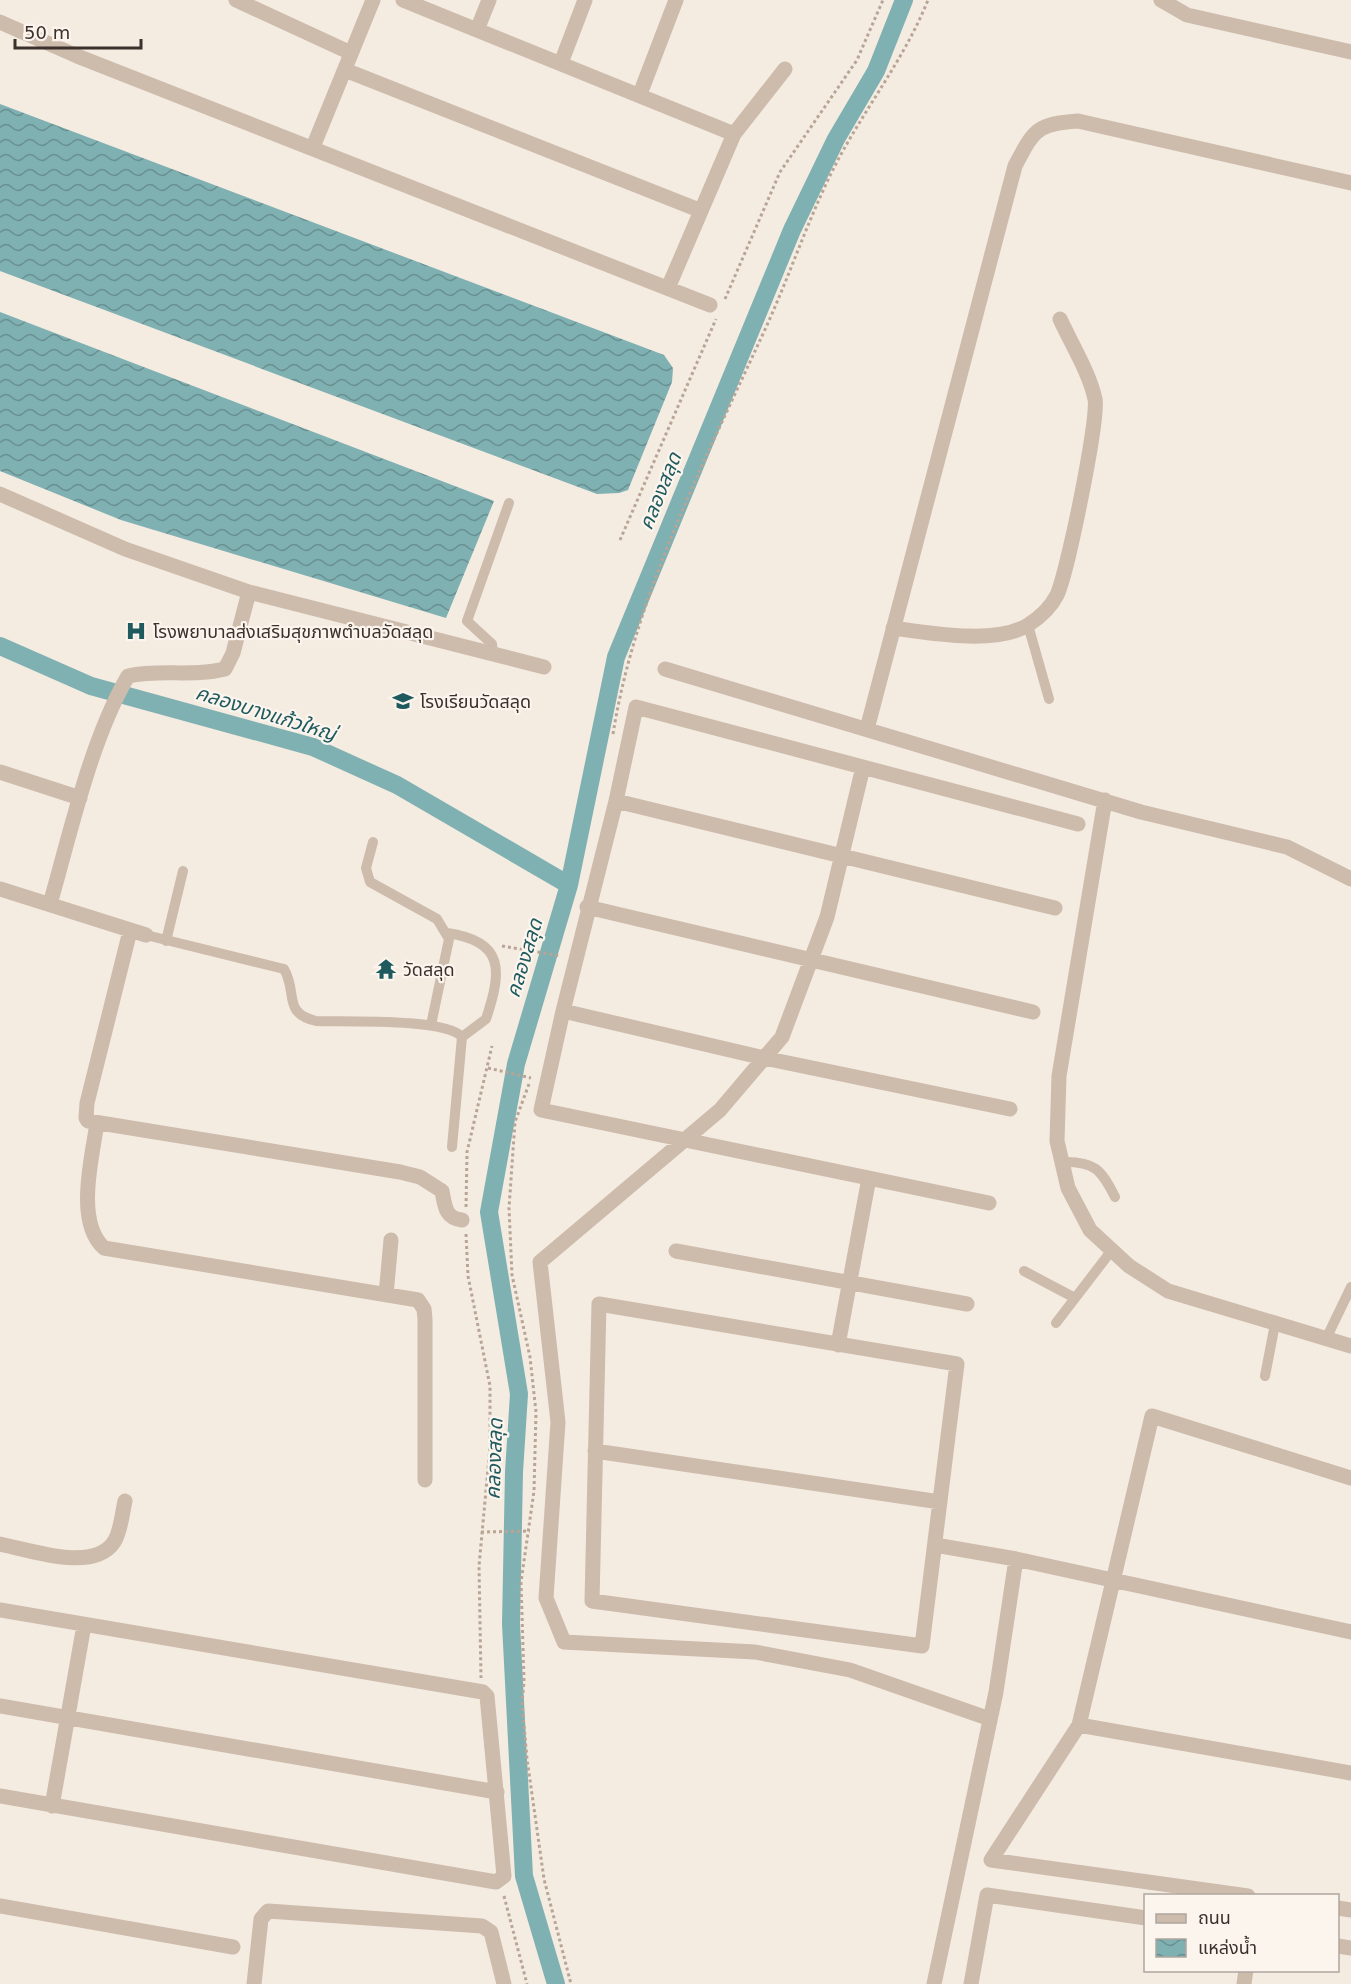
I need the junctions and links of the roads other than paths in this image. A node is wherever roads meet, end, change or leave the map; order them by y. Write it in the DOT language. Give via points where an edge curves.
graph roads {
  1 [pos="236,0"];
  2 [pos="373,0"];
  3 [pos="403,0"];
  4 [pos="489,0"];
  5 [pos="585,0"];
  6 [pos="676,0"];
  7 [pos="1161,0"];
  8 [pos="0,22"];
  9 [pos="477,30"];
  10 [pos="1351,52"];
  11 [pos="351,53"];
  12 [pos="561,63"];
  13 [pos="785,69"];
  14 [pos="345,70"];
  15 [pos="640,94"];
  16 [pos="734,134"];
  17 [pos="313,147"];
  18 [pos="1351,183"];
  19 [pos="699,210"];
  20 [pos="668,288"];
  21 [pos="717,308"];
  22 [pos="1060,319"];
  23 [pos="0,494"];
  24 [pos="509,503"];
  25 [pos="249,592"];
  26 [pos="1028,625"];
  27 [pos="893,627"];
  28 [pos="493,654"];
  29 [pos="544,667"];
  30 [pos="665,669"];
  31 [pos="1049,699"];
  32 [pos="867,729"];
  33 [pos="863,767"];
  34 [pos="0,772"];
  35 [pos="80,798"];
  36 [pos="1105,800"];
  37 [pos="616,801"];
  38 [pos="1078,824"];
  39 [pos="373,842"];
  40 [pos="842,856"];
  41 [pos="183,871"];
  42 [pos="1351,879"];
  43 [pos="0,888"];
  44 [pos="50,904"];
  45 [pos="587,906"];
  46 [pos="1055,908"];
  47 [pos="130,931"];
  48 [pos="447,933"];
  49 [pos="146,935"];
  50 [pos="166,941"];
  51 [pos="811,960"];
  52 [pos="562,1011"];
  53 [pos="1033,1012"];
  54 [pos="431,1025"];
  55 [pos="462,1037"];
  56 [pos="764,1058"];
  57 [pos="1010,1109"];
  58 [pos="97,1123"];
  59 [pos="687,1138"];
  60 [pos="452,1146"];
  61 [pos="1062,1162"];
  62 [pos="869,1178"];
  63 [pos="1114,1197"];
  64 [pos="989,1203"];
  65 [pos="465,1220"];
  66 [pos="392,1240"];
  67 [pos="1112,1250"];
  68 [pos="676,1251"];
  69 [pos="1024,1271"];
  70 [pos="850,1283"];
  71 [pos="1351,1287"];
  72 [pos="386,1295"];
  73 [pos="1075,1298"];
  74 [pos="967,1304"];
  75 [pos="1056,1323"];
  76 [pos="1275,1324"];
  77 [pos="1326,1339"];
  78 [pos="838,1345"];
  79 [pos="1351,1346"];
  80 [pos="1265,1376"];
  81 [pos="595,1451"];
  82 [pos="1351,1478"];
  83 [pos="425,1480"];
  84 [pos="125,1501"];
  85 [pos="940,1502"];
  86 [pos="0,1544"];
  87 [pos="935,1545"];
  88 [pos="1016,1559"];
  89 [pos="1114,1581"];
  90 [pos="0,1610"];
  91 [pos="84,1625"];
  92 [pos="1351,1632"];
  93 [pos="0,1706"];
  94 [pos="69,1719"];
  95 [pos="990,1719"];
  96 [pos="1079,1725"];
  97 [pos="1351,1773"];
  98 [pos="497,1792"];
  99 [pos="0,1796"];
  100 [pos="52,1806"];
  101 [pos="1234,1894"];
  102 [pos="0,1906"];
  103 [pos="1144,1918"];
  104 [pos="233,1947"];
  105 [pos="254,1984"];
  106 [pos="504,1984"];
  107 [pos="934,1984"];
  108 [pos="971,1984"];
  1 -- 11 [label="street"];
  2 -- 11 [label="street"];
  3 -- 9 [label="street"];
  4 -- 9 [label="street"];
  5 -- 12 [label="street"];
  6 -- 15 [label="street"];
  7 -- 10 [label="street" via="1187,15"];
  8 -- 17 [label="street" via="77,56"];
  9 -- 12 [label="street"];
  11 -- 14 [label="street"];
  12 -- 15 [label="street"];
  13 -- 16 [label="street"];
  14 -- 17 [label="street"];
  14 -- 19 [label="street"];
  15 -- 16 [label="street"];
  16 -- 19 [label="street"];
  17 -- 20 [label="street"];
  18 -- 27 [label="street" via="1078,120 1050,123 1032,135 1015,166"];
  19 -- 20 [label="street"];
  20 -- 21 [label="street"];
  22 -- 26 [label="street" via="1087,377 1095,408 1064,573 1057,595"];
  23 -- 25 [label="street" via="125,549"];
  24 -- 28 [label="lane" via="467,621 492,644"];
  25 -- 28 [label="street"];
  25 -- 35 [label="street" via="225,669 128,676 108,718"];
  26 -- 27 [label="street" via="1002,633 943,635"];
  26 -- 31 [label="lane"];
  27 -- 32 [label="street"];
  28 -- 29 [label="street"];
  30 -- 32 [label="street"];
  32 -- 36 [label="street"];
  33 -- 37 [label="street" via="636,707"];
  33 -- 38 [label="street"];
  33 -- 40 [label="street"];
  34 -- 35 [label="street"];
  35 -- 44 [label="street"];
  36 -- 42 [label="street" via="1178,822 1287,847"];
  36 -- 61 [label="street" via="1059,1076 1057,1141"];
  37 -- 40 [label="street"];
  37 -- 45 [label="street"];
  39 -- 48 [label="lane" via="366,868 370,882 437,919"];
  40 -- 46 [label="street"];
  40 -- 51 [label="street" via="827,917"];
  41 -- 50 [label="lane"];
  43 -- 44 [label="street"];
  44 -- 47 [label="street"];
  45 -- 51 [label="street"];
  45 -- 52 [label="street"];
  47 -- 49 [label="street"];
  47 -- 58 [label="street" via="87,1103 86,1118"];
  48 -- 54 [label="lane" via="448,950"];
  48 -- 55 [label="lane" via="470,936 483,943 496,972 486,1019"];
  49 -- 50 [label="lane"];
  50 -- 54 [label="lane" via="284,969 294,1008 304,1018"];
  51 -- 53 [label="street"];
  51 -- 56 [label="street" via="782,1037"];
  52 -- 56 [label="street"];
  52 -- 59 [label="street" via="542,1110"];
  54 -- 55 [label="lane" via="458,1032"];
  55 -- 60 [label="lane"];
  56 -- 57 [label="street"];
  56 -- 59 [label="street" via="720,1110"];
  58 -- 65 [label="street" via="400,1172 442,1191 448,1214 453,1219"];
  58 -- 72 [label="street" via="88,1223 94,1239 104,1248"];
  59 -- 62 [label="street"];
  59 -- 95 [label="street" via="540,1262 558,1422 546,1598 564,1642 755,1652 850,1670"];
  61 -- 63 [label="lane" via="1094,1167 1105,1178"];
  61 -- 67 [label="street" via="1068,1188 1090,1230"];
  62 -- 64 [label="street"];
  62 -- 70 [label="street"];
  66 -- 72 [label="street"];
  67 -- 73 [label="lane"];
  67 -- 76 [label="street" via="1168,1291"];
  68 -- 70 [label="street"];
  69 -- 73 [label="lane"];
  70 -- 74 [label="street"];
  70 -- 78 [label="street"];
  71 -- 77 [label="lane"];
  72 -- 83 [label="street" via="418,1300 424,1308"];
  73 -- 75 [label="lane"];
  76 -- 77 [label="street"];
  76 -- 80 [label="lane"];
  77 -- 79 [label="street"];
  78 -- 81 [label="street" via="599,1304"];
  78 -- 85 [label="street" via="957,1364"];
  81 -- 85 [label="street"];
  81 -- 87 [label="street" via="592,1601 922,1646"];
  82 -- 89 [label="street" via="1152,1416"];
  84 -- 86 [label="street" via="116,1539 93,1558"];
  85 -- 87 [label="street"];
  87 -- 88 [label="street"];
  88 -- 89 [label="street"];
  88 -- 95 [label="street"];
  89 -- 92 [label="street"];
  89 -- 96 [label="street"];
  90 -- 91 [label="street"];
  91 -- 94 [label="street"];
  91 -- 98 [label="street" via="483,1692 487,1696"];
  93 -- 94 [label="street"];
  94 -- 98 [label="street"];
  94 -- 100 [label="street"];
  95 -- 107 [label="street"];
  96 -- 97 [label="street"];
  96 -- 101 [label="street" via="991,1860"];
  98 -- 100 [label="street" via="505,1874 496,1882"];
  99 -- 100 [label="street"];
  102 -- 104 [label="street"];
  103 -- 108 [label="street" via="987,1895"];
  105 -- 106 [label="street" via="261,1919 268,1911 482,1926 491,1932"];
}
